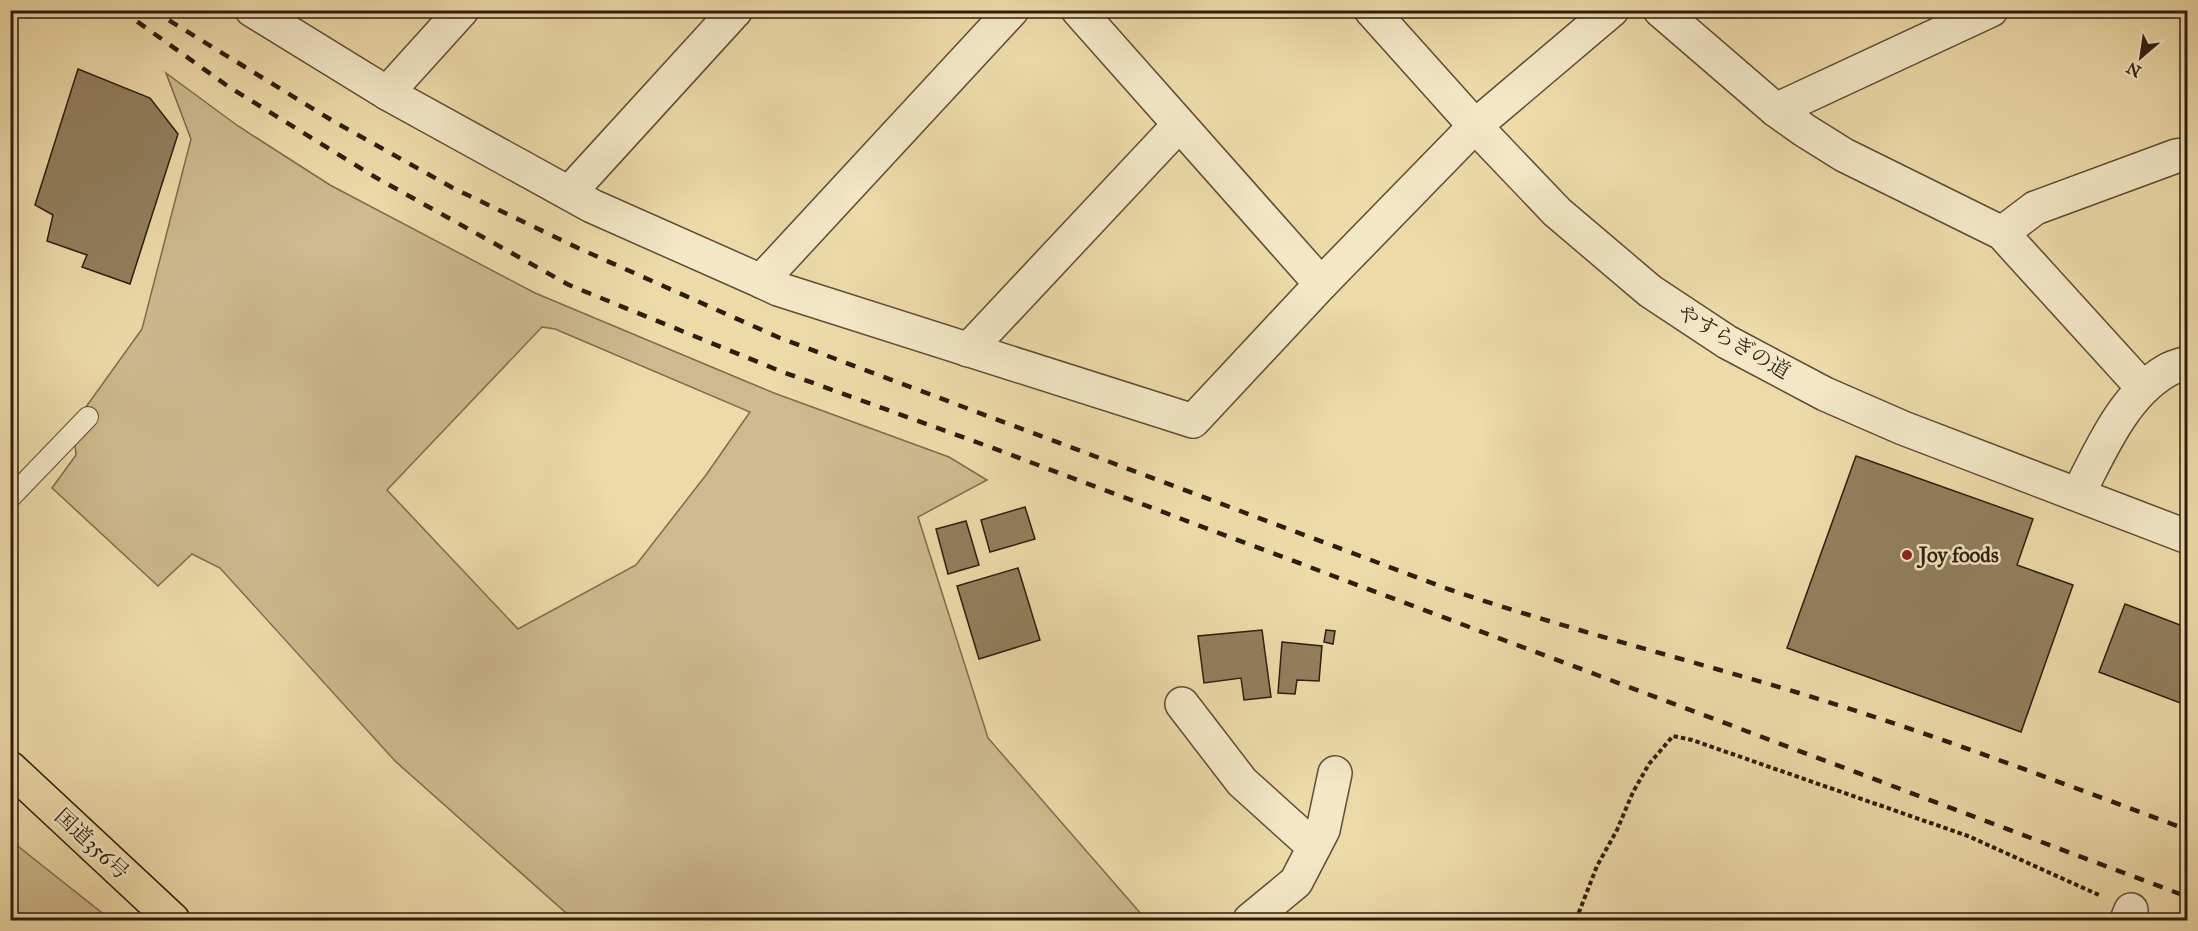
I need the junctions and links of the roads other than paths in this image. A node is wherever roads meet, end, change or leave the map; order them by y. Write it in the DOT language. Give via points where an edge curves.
graph roads {
  1 [pos="252,10"];
  2 [pos="462,10"];
  3 [pos="736,10"];
  4 [pos="1012,10"];
  5 [pos="1078,10"];
  6 [pos="1371,10"];
  7 [pos="1612,10"];
  8 [pos="1660,10"];
  9 [pos="1990,10"];
  10 [pos="387,93"];
  11 [pos="1776,110"];
  12 [pos="1179,125"];
  13 [pos="1475,126"];
  14 [pos="2187,154"];
  15 [pos="569,194"];
  16 [pos="2001,233"];
  17 [pos="761,281"];
  18 [pos="1321,284"];
  19 [pos="968,350"];
  20 [pos="2187,363"];
  21 [pos="2143,388"];
  22 [pos="88,417"];
  23 [pos="2078,494"];
  24 [pos="10,498"];
  25 [pos="2187,537"];
  26 [pos="1182,704"];
  27 [pos="10,768"];
  28 [pos="1335,773"];
  29 [pos="1314,848"];
  30 [pos="173,921"];
  31 [pos="1250,921"];
  1 -- 10 [label="street"];
  2 -- 10 [label="street"];
  3 -- 15 [label="street"];
  4 -- 17 [label="street"];
  5 -- 12 [label="street"];
  6 -- 13 [label="street, やすらぎの道"];
  7 -- 13 [label="street"];
  8 -- 11 [label="street"];
  9 -- 11 [label="street"];
  10 -- 15 [label="street"];
  11 -- 16 [label="street" via="1844,155"];
  12 -- 18 [label="street"];
  12 -- 19 [label="street"];
  13 -- 18 [label="street"];
  13 -- 23 [label="street, やすらぎの道" via="1557,212 1650,291 1727,342 1825,394 1893,424"];
  14 -- 16 [label="street" via="2035,208"];
  15 -- 17 [label="street"];
  16 -- 21 [label="street"];
  17 -- 19 [label="street"];
  18 -- 19 [label="street" via="1193,421"];
  20 -- 21 [label="street" via="2167,370"];
  21 -- 23 [label="street" via="2112,429"];
  22 -- 24 [label="lane"];
  23 -- 25 [label="street, やすらぎの道"];
  26 -- 29 [label="street" via="1242,782"];
  27 -- 30 [label="highway, 国道356号"];
  28 -- 29 [label="street" via="1323,830"];
  29 -- 31 [label="street" via="1296,882"];
}
